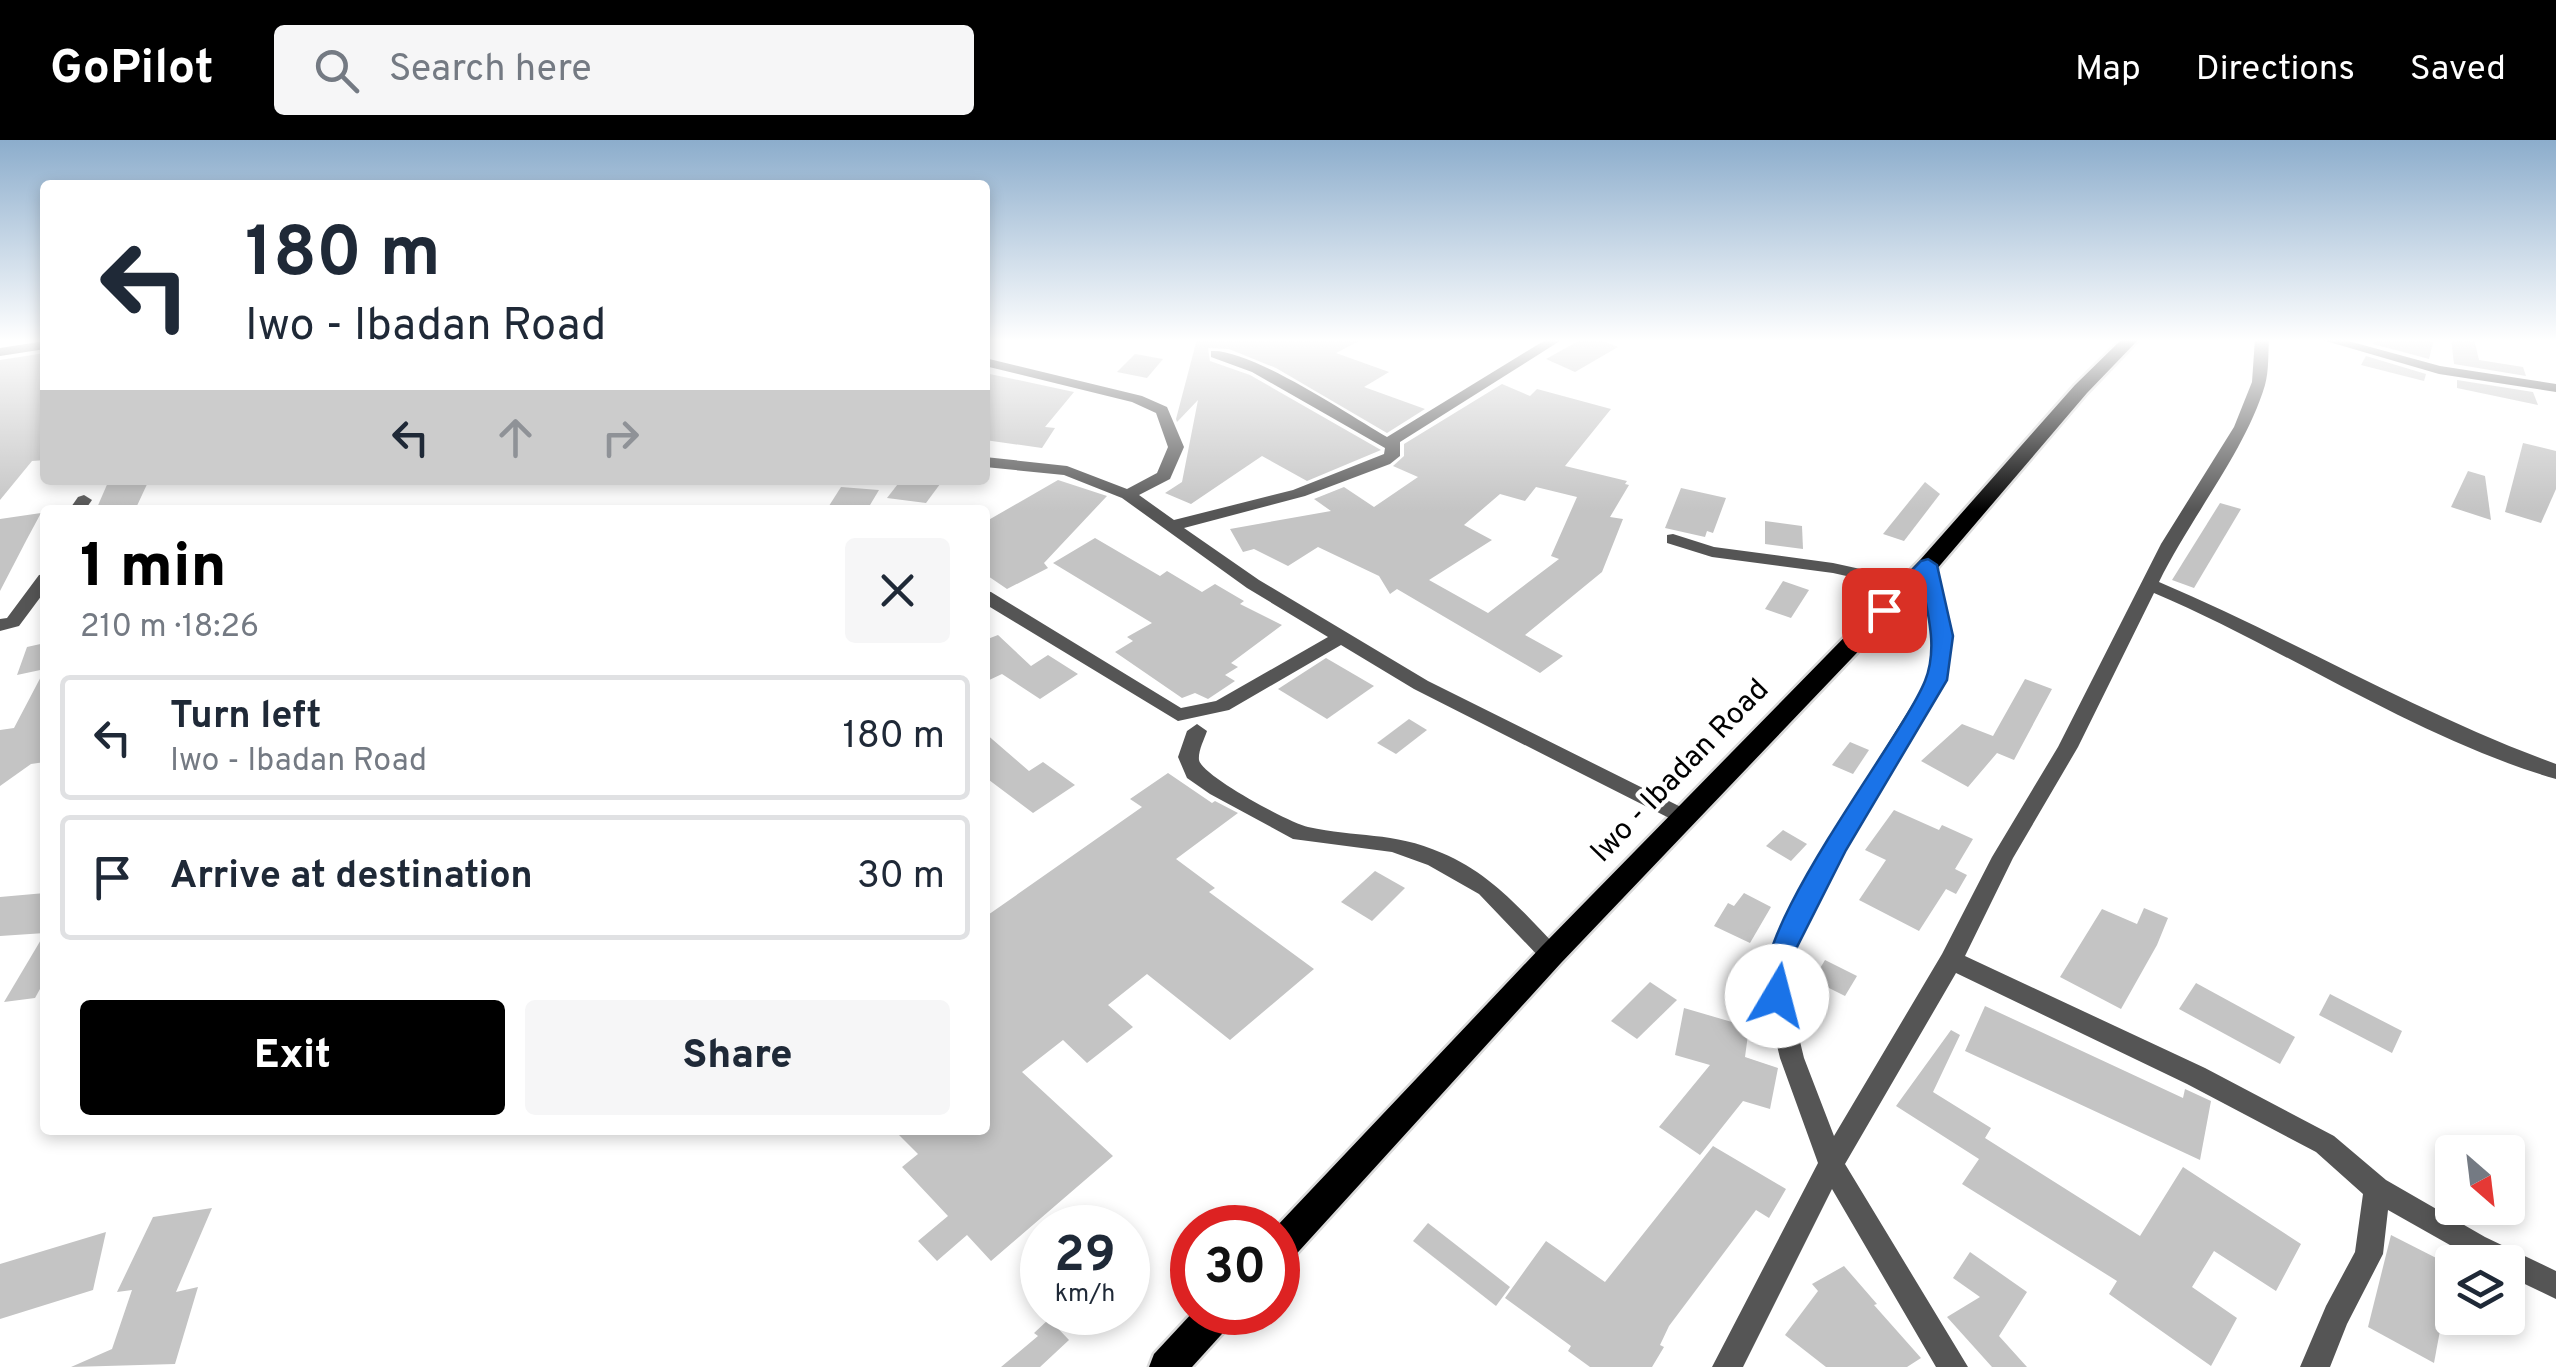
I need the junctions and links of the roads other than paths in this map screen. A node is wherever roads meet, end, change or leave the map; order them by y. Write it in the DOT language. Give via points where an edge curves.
graph roads {
  1 [pos="1126,396"];
  2 [pos="1305,396"];
  3 [pos="1464,396"];
  4 [pos="2075,396"];
  5 [pos="2253,396"];
  6 [pos="1392,446"];
  7 [pos="990,463"];
  8 [pos="1128,495"];
  9 [pos="1170,526"];
  10 [pos="1673,539"];
  11 [pos="1928,565"];
  12 [pos="2148,584"];
  13 [pos="1909,585"];
  14 [pos="40,586"];
  15 [pos="990,599"];
  16 [pos="0,625"];
  17 [pos="1340,638"];
  18 [pos="1197,731"];
  19 [pos="2556,772"];
  20 [pos="1686,818"];
  21 [pos="1551,955"];
  22 [pos="1951,960"];
  23 [pos="1831,1164"];
  24 [pos="2377,1189"];
  25 [pos="1300,1224"];
  26 [pos="2556,1285"];
  27 [pos="1196,1335"];
  28 [pos="1166,1367"];
  29 [pos="1727,1367"];
  30 [pos="1953,1367"];
  31 [pos="2316,1367"];
  1 -- 8 [label="street" via="1162,410 1176,447 1164,476"];
  2 -- 6 [label="street"];
  3 -- 6 [label="street"];
  4 -- 11 [label="main road, Iwo - Ibadan Road"];
  5 -- 12 [label="street" via="2242,427"];
  6 -- 9 [label="street" via="1392,456 1355,475"];
  7 -- 8 [label="street" via="1067,472"];
  8 -- 9 [label="street"];
  9 -- 17 [label="street"];
  10 -- 13 [label="street" via="1712,552"];
  11 -- 13 [label="main road, Iwo - Ibadan Road"];
  11 -- 23 [label="street" via="1943,636 1937,680 1784,947 1777,996"];
  12 -- 19 [label="street" via="2472,742"];
  12 -- 22 [label="street"];
  13 -- 20 [label="main road, Iwo - Ibadan Road"];
  14 -- 16 [label="street" via="13,622"];
  15 -- 17 [label="street" via="1178,715 1222,706"];
  17 -- 20 [label="street" via="1506,730"];
  18 -- 21 [label="street" via="1188,756 1194,773 1217,789 1300,834 1394,844 1436,859 1487,888"];
  20 -- 21 [label="main road, Iwo - Ibadan Road"];
  21 -- 25 [label="main road, Iwo - Ibadan Road"];
  22 -- 23 [label="street"];
  22 -- 24 [label="street" via="2326,1144"];
  23 -- 29 [label="street"];
  23 -- 30 [label="street"];
  24 -- 26 [label="street"];
  24 -- 31 [label="street" via="2369,1254"];
  27 -- 28 [label="main road"];
}
